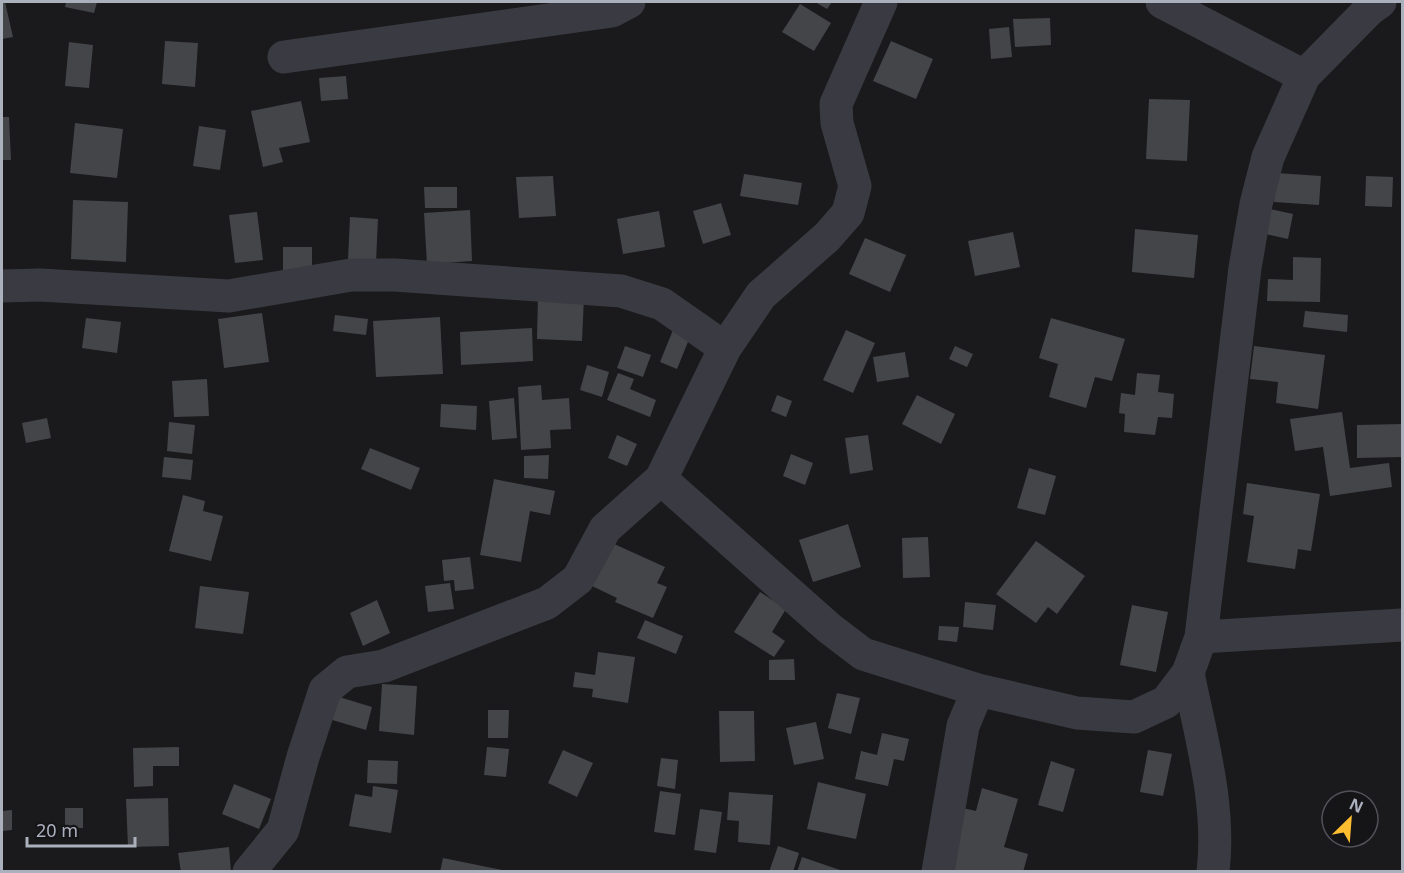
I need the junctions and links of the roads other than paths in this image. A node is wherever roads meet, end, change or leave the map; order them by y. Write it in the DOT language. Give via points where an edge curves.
graph roads {
  1 [pos="881,2"];
  2 [pos="1162,2"];
  3 [pos="1372,4"];
  4 [pos="619,5"];
  5 [pos="284,57"];
  6 [pos="1304,76"];
  7 [pos="2,286"];
  8 [pos="725,348"];
  9 [pos="661,479"];
  10 [pos="1402,625"];
  11 [pos="1201,637"];
  12 [pos="1188,673"];
  13 [pos="978,690"];
  14 [pos="249,872"];
  15 [pos="938,872"];
  16 [pos="1213,872"];
  1 -- 8 [label="street" via="836,104 837,123 855,186 848,213 827,237 761,295"];
  2 -- 6 [label="street"];
  3 -- 6 [label="street"];
  4 -- 5 [label="street"];
  6 -- 11 [label="street" via="1268,157 1256,204"];
  7 -- 8 [label="street" via="229,296 351,275 394,275 621,291 662,304"];
  8 -- 9 [label="street"];
  9 -- 13 [label="street" via="828,628 863,654"];
  9 -- 14 [label="street" via="605,529 578,579 547,603 384,666 347,672 325,690 282,830"];
  10 -- 11 [label="street"];
  11 -- 12 [label="street"];
  12 -- 13 [label="street" via="1166,702 1134,717 1077,713"];
  12 -- 16 [label="street" via="1214,803"];
  13 -- 15 [label="street" via="963,726"];
}
